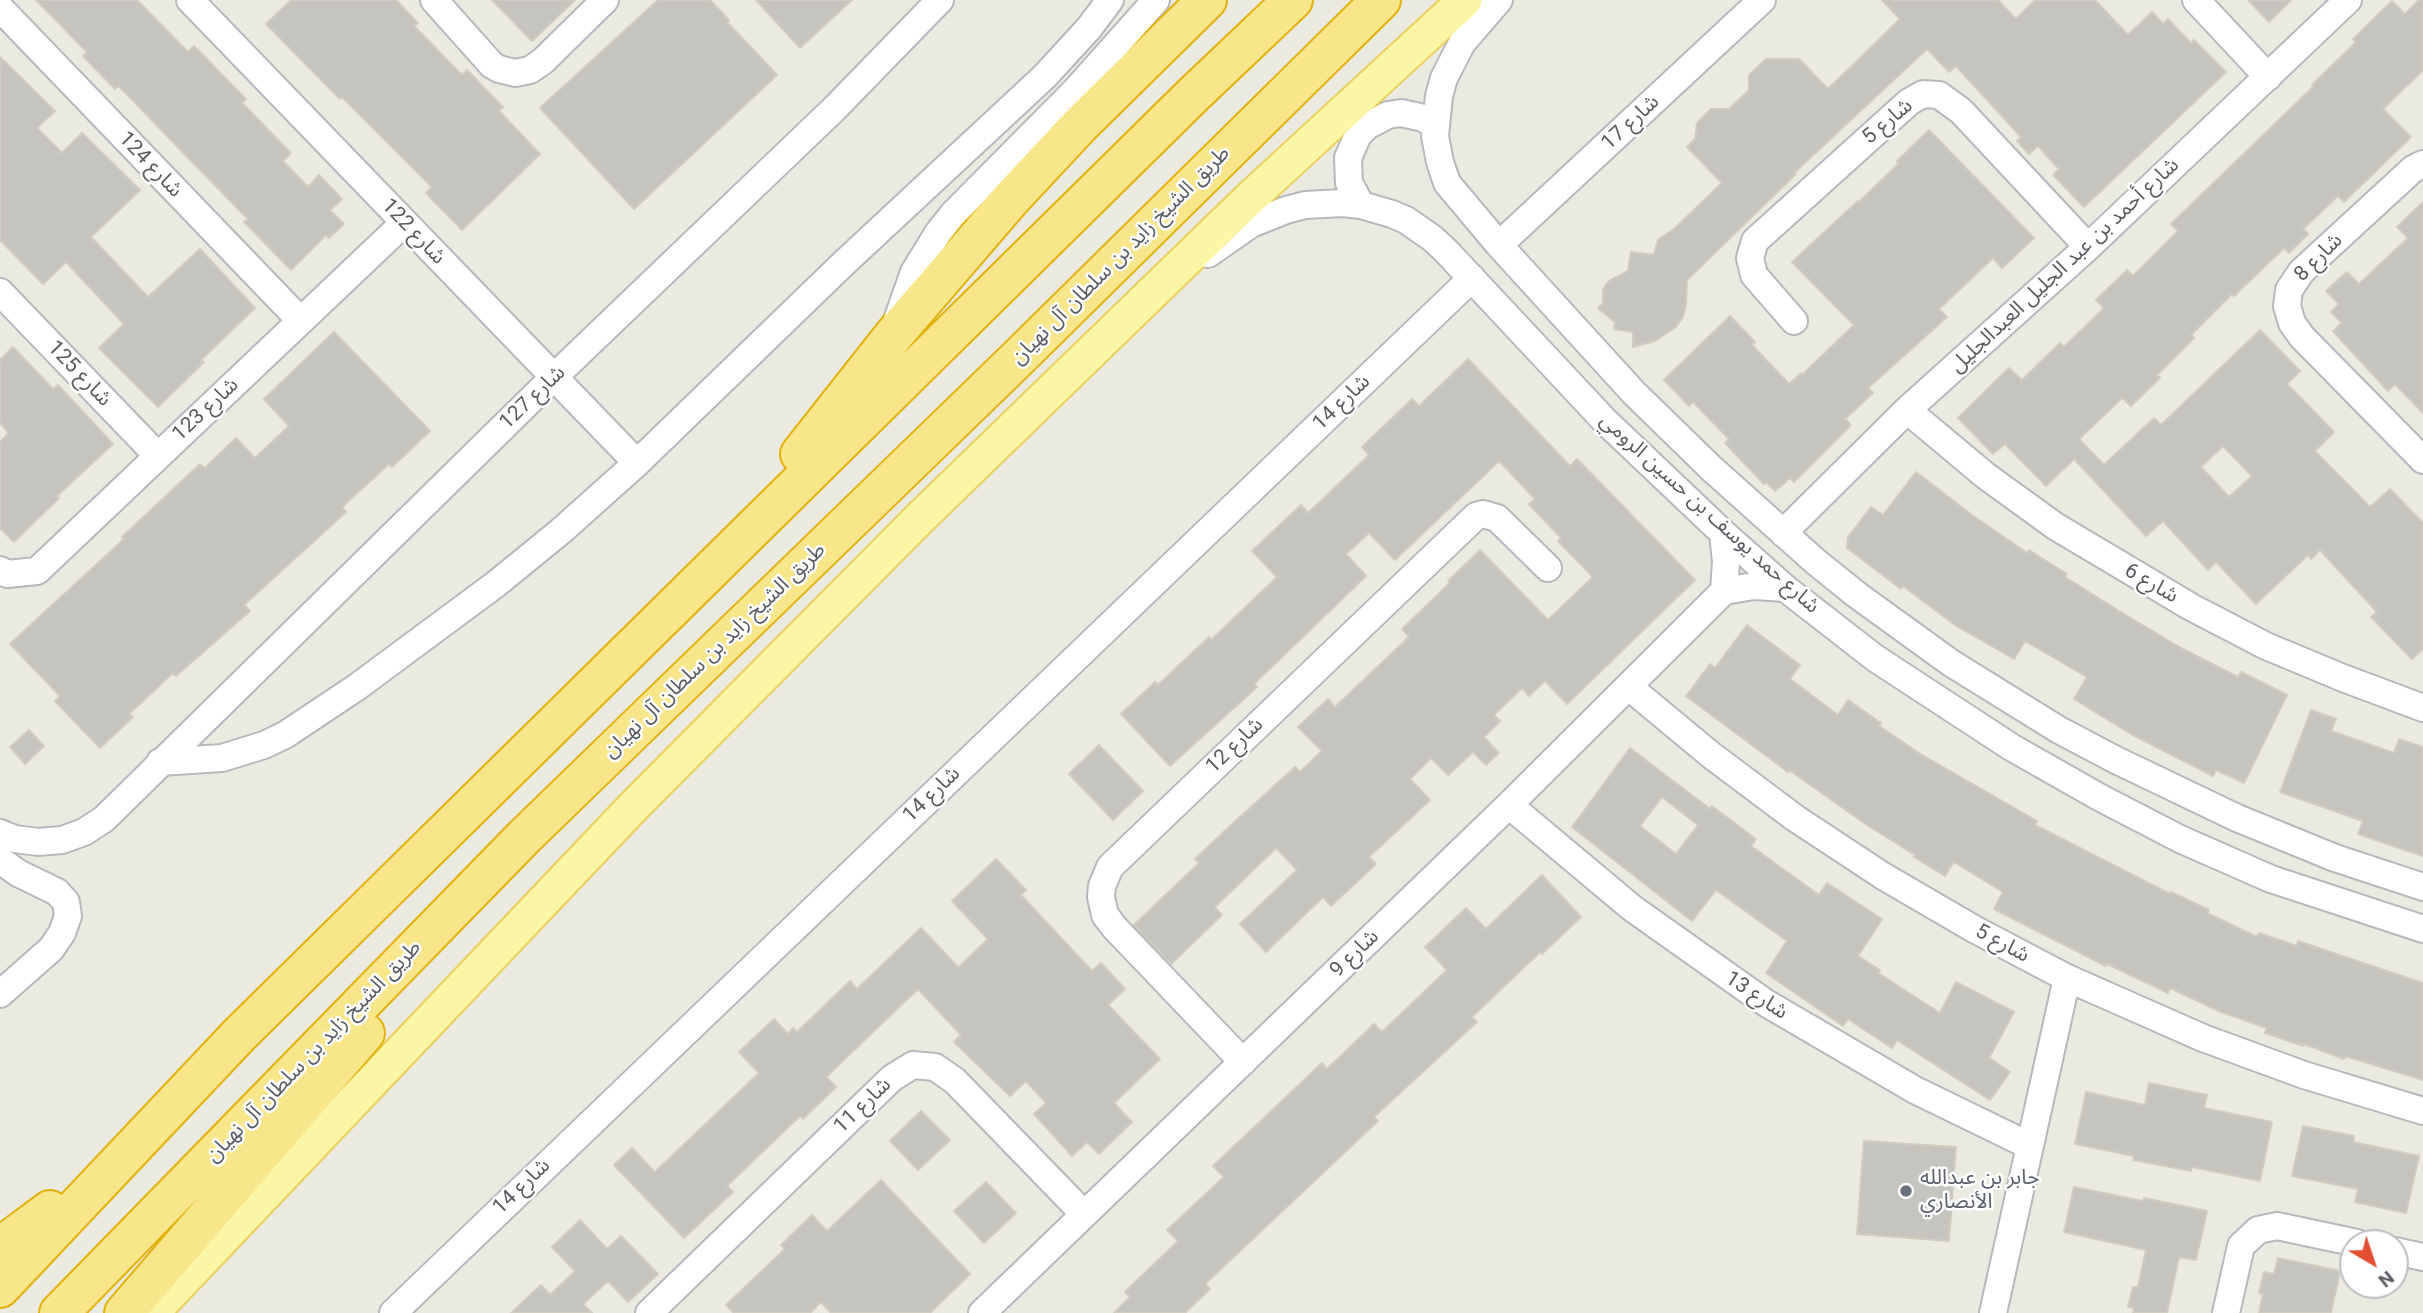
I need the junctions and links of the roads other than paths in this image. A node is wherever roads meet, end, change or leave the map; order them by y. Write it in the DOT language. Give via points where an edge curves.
graph roads {
  1 [pos="190,0"];
  2 [pos="434,0"];
  3 [pos="605,0"];
  4 [pos="940,0"];
  5 [pos="1110,0"];
  6 [pos="1156,0"];
  7 [pos="1207,0"];
  8 [pos="1293,0"];
  9 [pos="1465,0"];
  10 [pos="1499,0"];
  11 [pos="1762,0"];
  12 [pos="2196,0"];
  13 [pos="2348,0"];
  14 [pos="1380,1"];
  15 [pos="0,8"];
  16 [pos="2268,77"];
  17 [pos="1436,127"];
  18 [pos="2423,163"];
  19 [pos="1361,205"];
  20 [pos="404,223"];
  21 [pos="1499,245"];
  22 [pos="2088,247"];
  23 [pos="1472,278"];
  24 [pos="0,292"];
  25 [pos="1150,297"];
  26 [pos="301,321"];
  27 [pos="1794,321"];
  28 [pos="893,336"];
  29 [pos="554,377"];
  30 [pos="1908,410"];
  31 [pos="158,456"];
  32 [pos="2423,460"];
  33 [pos="638,463"];
  34 [pos="1723,533"];
  35 [pos="1783,533"];
  36 [pos="730,550"];
  37 [pos="1548,568"];
  38 [pos="0,570"];
  39 [pos="1785,588"];
  40 [pos="1724,592"];
  41 [pos="1629,687"];
  42 [pos="2423,708"];
  43 [pos="160,762"];
  44 [pos="126,795"];
  45 [pos="2201,802"];
  46 [pos="1509,805"];
  47 [pos="0,819"];
  48 [pos="2250,823"];
  49 [pos="0,833"];
  50 [pos="524,836"];
  51 [pos="2180,839"];
  52 [pos="0,860"];
  53 [pos="2230,861"];
  54 [pos="2423,887"];
  55 [pos="2423,929"];
  56 [pos="2067,978"];
  57 [pos="0,994"];
  58 [pos="1243,1062"];
  59 [pos="2423,1111"];
  60 [pos="2030,1146"];
  61 [pos="121,1162"];
  62 [pos="1084,1214"];
  63 [pos="2339,1239"];
  64 [pos="0,1247"];
  65 [pos="0,1288"];
  66 [pos="59,1313"];
  67 [pos="124,1313"];
  68 [pos="152,1313"];
  69 [pos="393,1313"];
  70 [pos="649,1313"];
  71 [pos="982,1313"];
  72 [pos="1993,1313"];
  73 [pos="2226,1313"];
  1 -- 20 [label="street, شارع 122"];
  2 -- 3 [label="street" via="492,65 514,73 543,61"];
  4 -- 29 [label="street, شارع 127" via="835,108"];
  5 -- 33 [label="street" via="1045,76 844,262"];
  6 -- 28 [label="street" via="946,223 914,272"];
  7 -- 28 [label="highway" via="1045,162"];
  8 -- 36 [label="highway"];
  9 -- 25 [label="main road"];
  10 -- 17 [label="street, شارع حمد يوسف بن حسين الرومي" via="1451,60 1439,96"];
  11 -- 21 [label="street, شارع 17"];
  12 -- 16 [label="street"];
  13 -- 16 [label="street, شارع أحمد بن عبد الجليل العبدالجليل"];
  14 -- 50 [label="highway, طريق الشيخ زايد بن سلطان آل نهيان"];
  15 -- 26 [label="street, شارع 124"];
  16 -- 22 [label="street, شارع أحمد بن عبد الجليل العبدالجليل"];
  17 -- 19 [label="street" via="1424,118 1401,113 1377,119 1358,135 1347,170"];
  17 -- 21 [label="street, شارع حمد يوسف بن حسين الرومي" via="1440,162 1451,189"];
  18 -- 32 [label="street, شارع 8" via="2301,272 2289,290 2287,306 2302,337"];
  19 -- 23 [label="street, شارع حمد يوسف بن حسين الرومي" via="1420,228"];
  19 -- 25 [label="street, شارع حمد يوسف بن حسين الرومي" via="1305,205 1268,216"];
  20 -- 26 [label="street, شارع 123"];
  20 -- 29 [label="street, شارع 122"];
  21 -- 35 [label="street, شارع حمد يوسف بن حسين الرومي" via="1634,393"];
  22 -- 27 [label="street, شارع 5" via="1961,111 1939,95 1923,94 1755,241 1750,258 1754,275"];
  22 -- 30 [label="street, شارع أحمد بن عبد الجليل العبدالجليل"];
  23 -- 34 [label="street, شارع حمد يوسف بن حسين الرومي" via="1605,421"];
  23 -- 69 [label="street, شارع 14"];
  24 -- 31 [label="street, شارع 125"];
  25 -- 68 [label="main road" via="920,518 634,806"];
  26 -- 31 [label="street, شارع 123"];
  28 -- 36 [label="highway"];
  29 -- 33 [label="street, شارع 122"];
  29 -- 43 [label="street, شارع 127"];
  30 -- 35 [label="street, شارع أحمد بن عبد الجليل العبدالجليل"];
  30 -- 42 [label="street, شارع 6" via="2055,526 2191,607 2266,646"];
  31 -- 38 [label="street, شارع 123" via="37,571 6,574"];
  33 -- 43 [label="street" via="496,584 285,735 222,758"];
  34 -- 39 [label="street, شارع حمد يوسف بن حسين الرومي"];
  34 -- 40 [label="street"];
  35 -- 45 [label="street, شارع حمد يوسف بن حسين الرومي" via="1898,626 1993,691"];
  36 -- 61 [label="highway" via="239,1035"];
  37 -- 58 [label="street, شارع 12" via="1497,518 1476,516 1110,867 1102,887 1105,915"];
  39 -- 40 [label="street" via="1754,586"];
  39 -- 51 [label="street, شارع حمد يوسف بن حسين الرومي" via="1875,658 1999,740"];
  40 -- 41 [label="street, شارع 9"];
  41 -- 46 [label="street, شارع 9"];
  41 -- 56 [label="street, شارع 5" via="1711,755 1828,840 1974,929"];
  43 -- 44 [label="street, شارع 127"];
  44 -- 47 [label="street, شارع 127" via="60,825 29,826"];
  44 -- 49 [label="street, شارع 127" via="104,819 62,840 38,842"];
  45 -- 48 [label="street, شارع حمد يوسف بن حسين الرومي"];
  45 -- 51 [label="street" via="2199,819"];
  46 -- 58 [label="street, شارع 9"];
  46 -- 60 [label="street, شارع 13" via="1632,908 1766,1003 1915,1090"];
  48 -- 53 [label="street" via="2231,837"];
  48 -- 54 [label="street, شارع حمد يوسف بن حسين الرومي" via="2334,858"];
  50 -- 66 [label="highway, طريق الشيخ زايد بن سلطان آل نهيان"];
  50 -- 67 [label="highway" via="415,976"];
  51 -- 53 [label="street, شارع حمد يوسف بن حسين الرومي"];
  52 -- 57 [label="street" via="57,892 66,902 68,916 51,949"];
  53 -- 55 [label="street, شارع حمد يوسف بن حسين الرومي"];
  56 -- 59 [label="street, شارع 5" via="2203,1038"];
  56 -- 60 [label="street"];
  58 -- 62 [label="street, شارع 9"];
  60 -- 72 [label="street"];
  61 -- 64 [label="highway"];
  61 -- 65 [label="highway"];
  62 -- 70 [label="street, شارع 11" via="956,1081 935,1067 913,1065 892,1078"];
  62 -- 71 [label="street, شارع 9"];
  63 -- 73 [label="street" via="2277,1226 2258,1230 2241,1246"];
}
